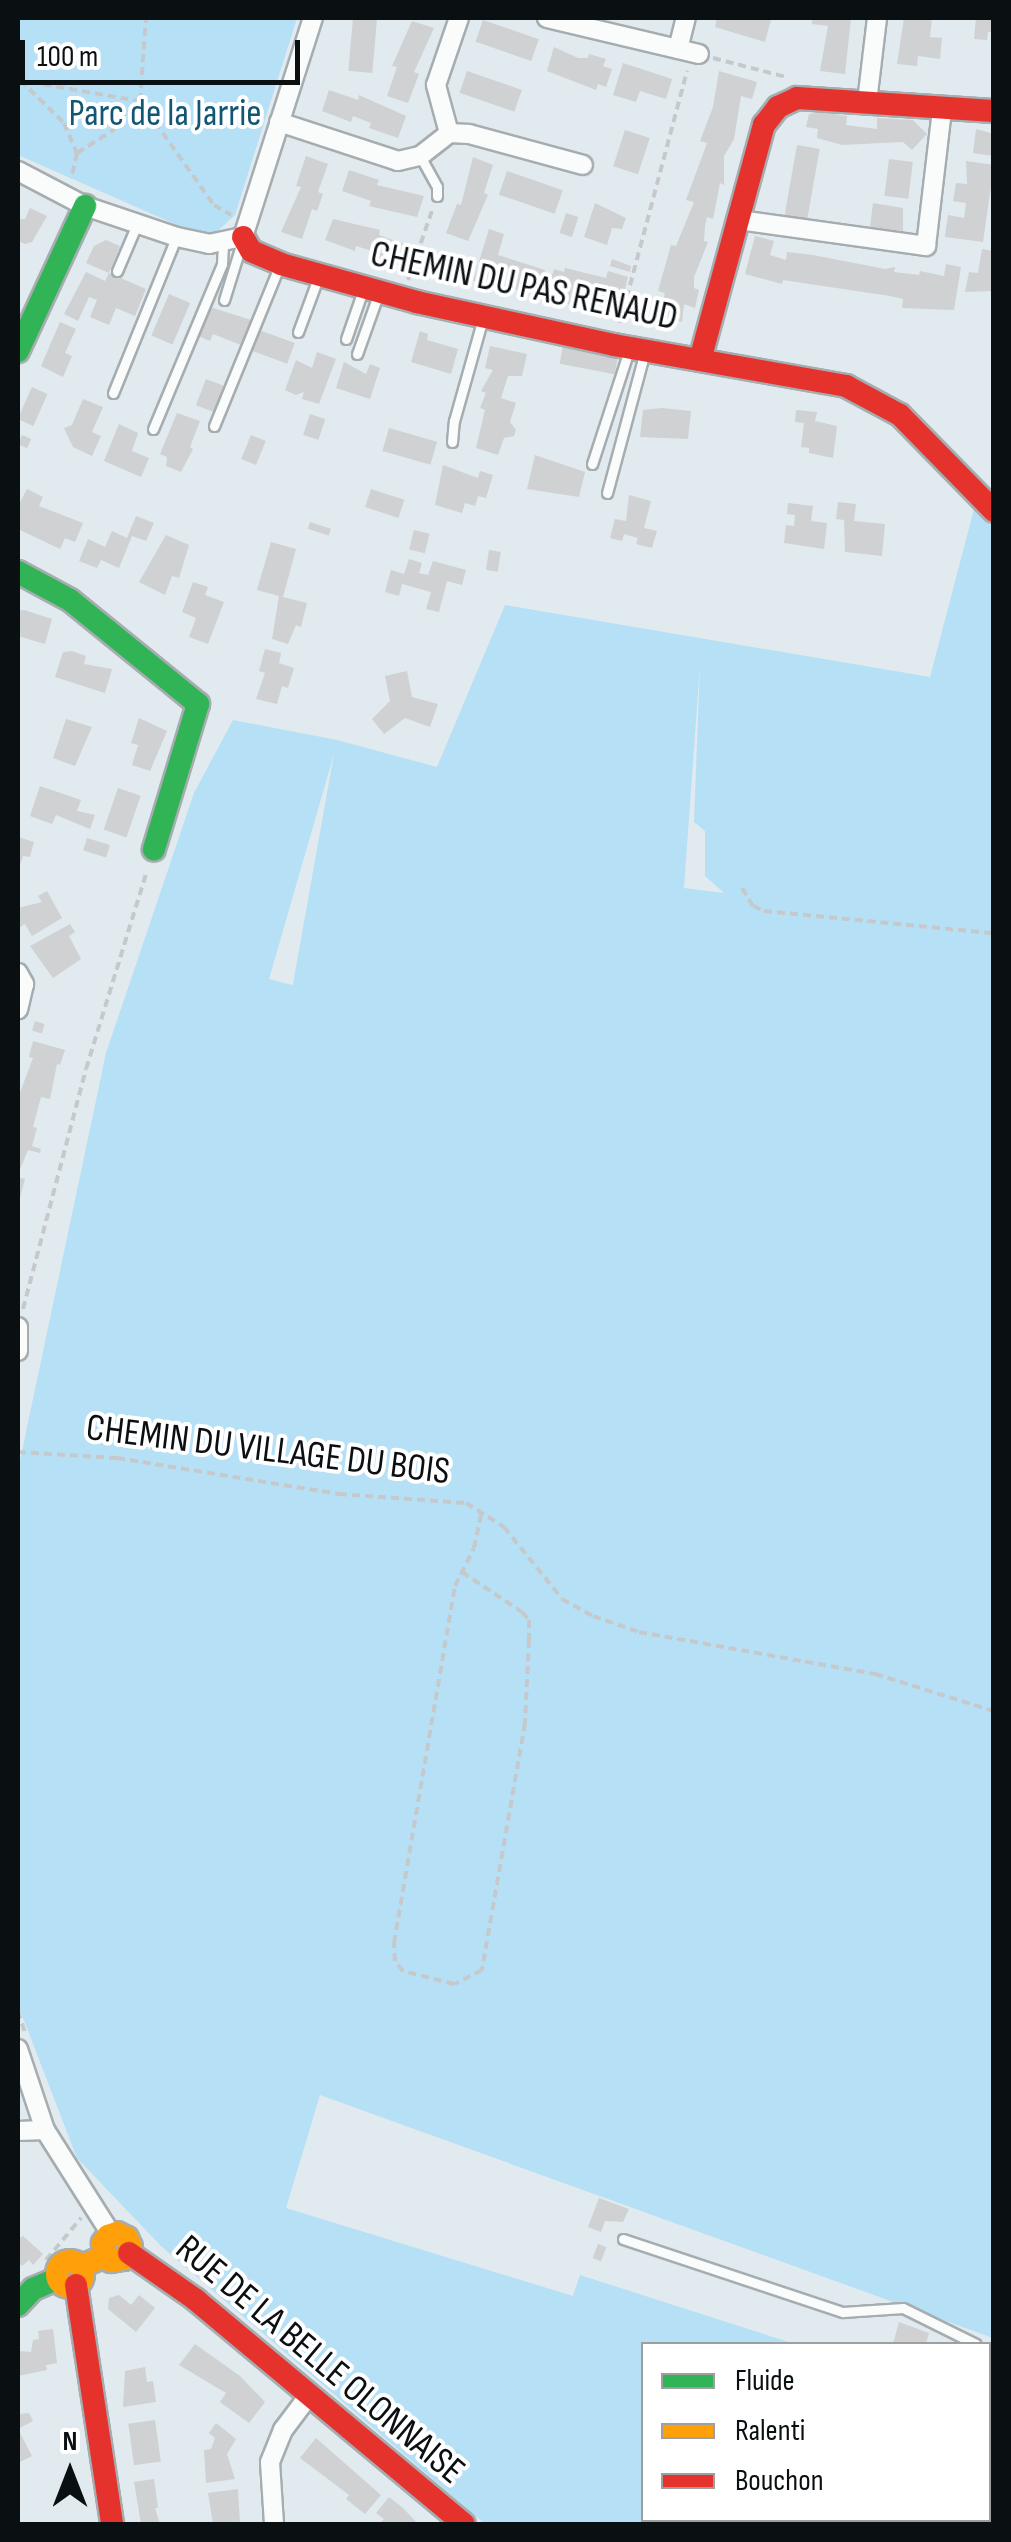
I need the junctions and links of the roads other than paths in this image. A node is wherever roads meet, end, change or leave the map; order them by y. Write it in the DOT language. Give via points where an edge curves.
graph roads {
  1 [pos="312,18"];
  2 [pos="459,18"];
  3 [pos="547,18"];
  4 [pos="686,18"];
  5 [pos="877,18"];
  6 [pos="867,102"];
  7 [pos="942,110"];
  8 [pos="994,111"];
  9 [pos="279,122"];
  10 [pos="450,133"];
  11 [pos="420,156"];
  12 [pos="583,166"];
  13 [pos="18,171"];
  14 [pos="436,196"];
  15 [pos="85,206"];
  16 [pos="739,220"];
  17 [pos="137,224"];
  18 [pos="234,232"];
  19 [pos="177,237"];
  20 [pos="281,264"];
  21 [pos="116,271"];
  22 [pos="319,275"];
  23 [pos="381,293"];
  24 [pos="224,300"];
  25 [pos="483,318"];
  26 [pos="298,332"];
  27 [pos="346,339"];
  28 [pos="630,347"];
  29 [pos="18,351"];
  30 [pos="357,354"];
  31 [pos="700,360"];
  32 [pos="114,393"];
  33 [pos="214,426"];
  34 [pos="153,428"];
  35 [pos="452,442"];
  36 [pos="592,464"];
  37 [pos="607,493"];
  38 [pos="994,511"];
  39 [pos="18,572"];
  40 [pos="154,849"];
  41 [pos="18,972"];
  42 [pos="18,1009"];
  43 [pos="18,1328"];
  44 [pos="18,1352"];
  45 [pos="24,2047"];
  46 [pos="18,2130"];
  47 [pos="46,2130"];
  48 [pos="623,2239"];
  49 [pos="108,2245"];
  50 [pos="63,2275"];
  51 [pos="18,2305"];
  52 [pos="972,2342"];
  53 [pos="310,2394"];
  54 [pos="112,2524"];
  55 [pos="274,2524"];
  56 [pos="464,2524"];
  1 -- 9 [label="street"];
  2 -- 10 [label="street" via="436,86"];
  3 -- 4 [label="street" via="690,52"];
  5 -- 6 [label="street"];
  6 -- 7 [label="street"];
  6 -- 16 [label="street" via="797,98 778,107 764,124"];
  7 -- 8 [label="street"];
  7 -- 16 [label="street" via="926,246"];
  9 -- 11 [label="street" via="398,161"];
  9 -- 18 [label="street"];
  10 -- 11 [label="street"];
  10 -- 12 [label="street"];
  11 -- 14 [label="lane"];
  13 -- 15 [label="street, CHEMIN DU PAS RENAUD"];
  15 -- 17 [label="street, CHEMIN DU PAS RENAUD"];
  15 -- 29 [label="street"];
  16 -- 31 [label="street"];
  17 -- 19 [label="street, CHEMIN DU PAS RENAUD"];
  17 -- 21 [label="lane"];
  18 -- 19 [label="street, CHEMIN DU PAS RENAUD"];
  18 -- 20 [label="street, CHEMIN DU PAS RENAUD" via="251,251"];
  18 -- 24 [label="lane"];
  18 -- 34 [label="lane"];
  19 -- 32 [label="lane"];
  20 -- 22 [label="street, CHEMIN DU PAS RENAUD"];
  20 -- 33 [label="lane"];
  22 -- 23 [label="street, CHEMIN DU PAS RENAUD"];
  22 -- 26 [label="lane"];
  23 -- 25 [label="street, CHEMIN DU PAS RENAUD"];
  23 -- 27 [label="lane"];
  23 -- 30 [label="lane"];
  25 -- 28 [label="street, CHEMIN DU PAS RENAUD"];
  25 -- 35 [label="lane"];
  28 -- 31 [label="street, CHEMIN DU PAS RENAUD"];
  28 -- 36 [label="lane"];
  28 -- 37 [label="lane"];
  31 -- 38 [label="street, CHEMIN DU PAS RENAUD" via="846,386 878,400"];
  39 -- 40 [label="street" via="70,600 198,704"];
  41 -- 42 [label="street" via="24,984"];
  43 -- 44 [label="street"];
  45 -- 47 [label="street"];
  46 -- 47 [label="street"];
  47 -- 49 [label="street"];
  48 -- 52 [label="lane" via="844,2312 903,2308"];
  49 -- 50 [label="street"];
  49 -- 53 [label="street, RUE DE LA BELLE OLONNAISE" via="120,2261 130,2252 175,2283"];
  50 -- 51 [label="street"];
  50 -- 54 [label="street"];
  53 -- 55 [label="street" via="282,2430 270,2462"];
  53 -- 56 [label="street, RUE DE LA BELLE OLONNAISE"];
}
